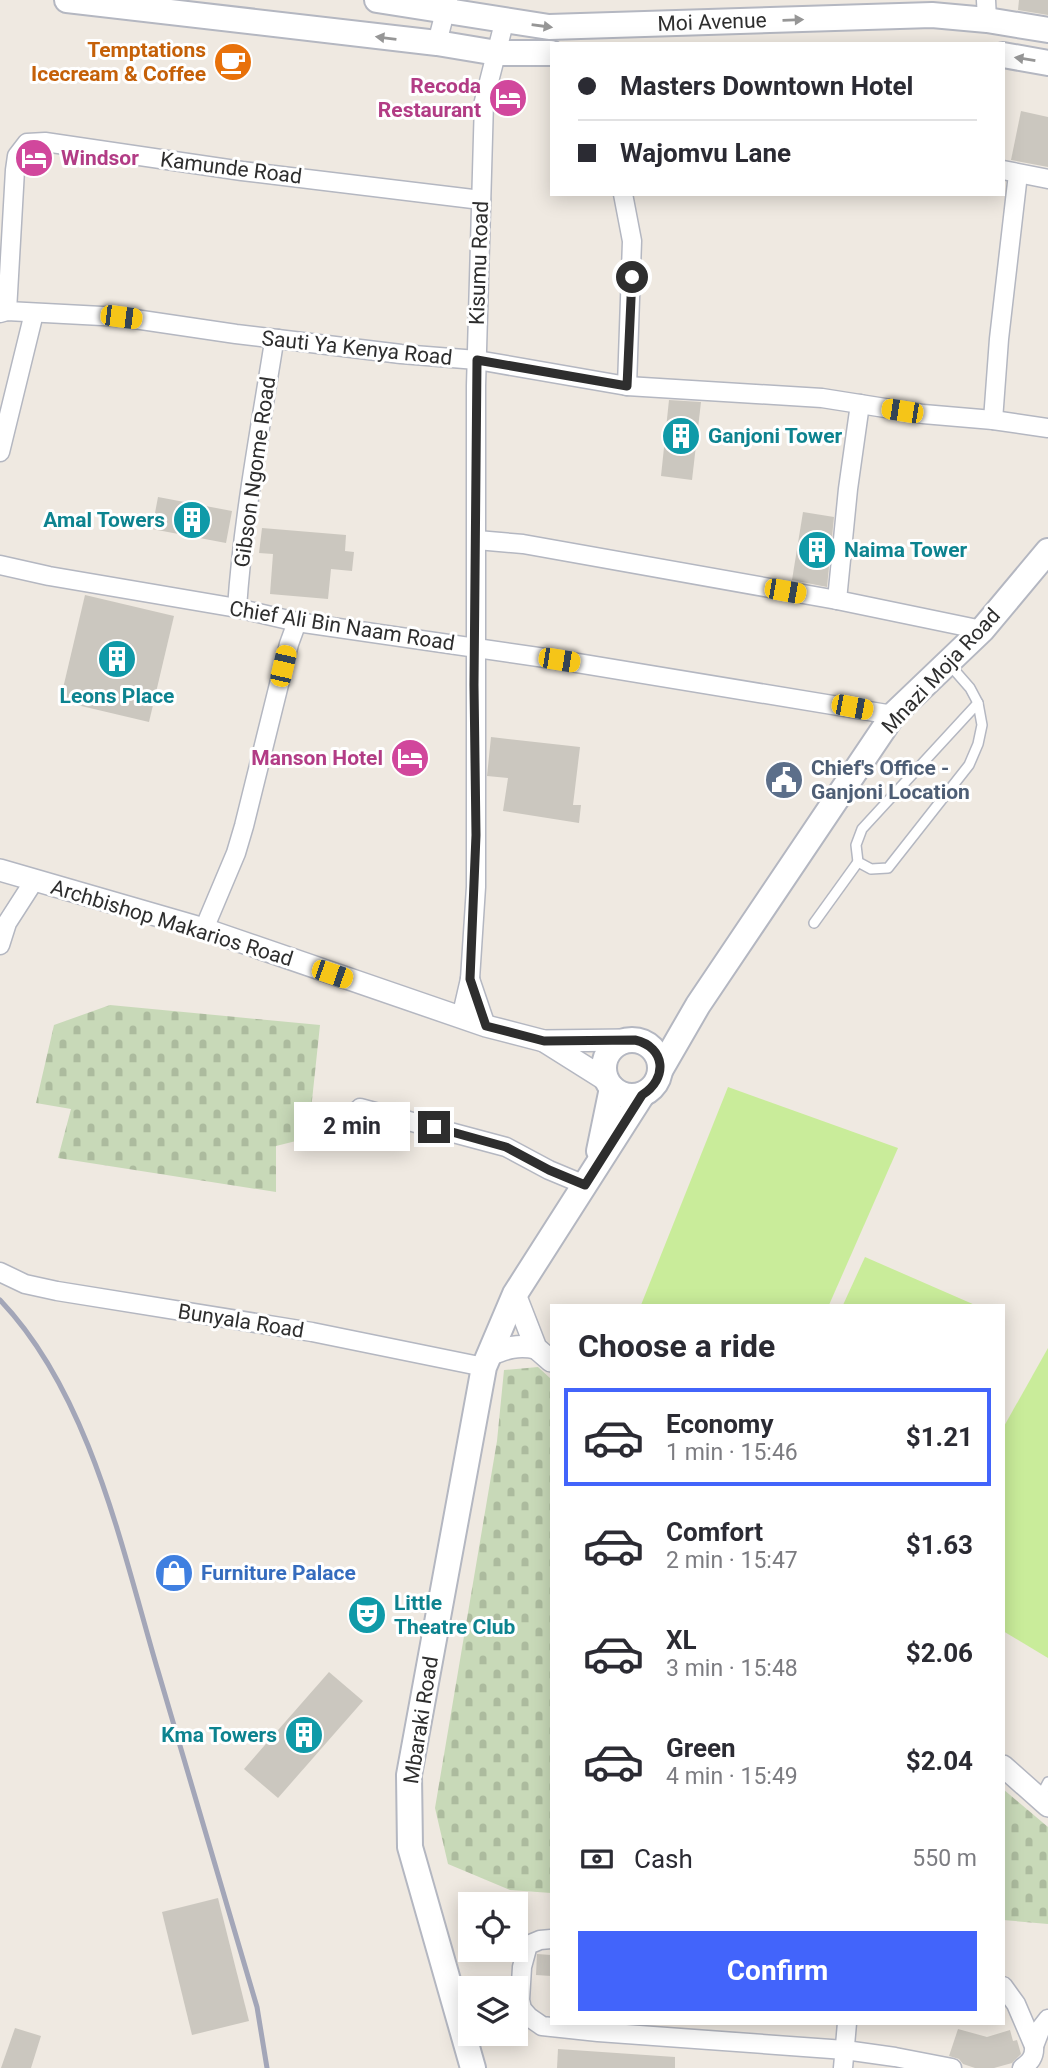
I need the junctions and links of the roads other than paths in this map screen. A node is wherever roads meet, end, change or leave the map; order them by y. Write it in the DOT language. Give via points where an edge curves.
graph roads {
  1 [pos="67,0"];
  2 [pos="377,0"];
  3 [pos="447,5"];
  4 [pos="986,10"];
  5 [pos="505,19"];
  6 [pos="1048,30"];
  7 [pos="437,43"];
  8 [pos="497,53"];
  9 [pos="550,53"];
  10 [pos="1005,55"];
  11 [pos="1048,63"];
  12 [pos="1010,172"];
  13 [pos="1048,178"];
  14 [pos="624,196"];
  15 [pos="481,200"];
  16 [pos="4,312"];
  17 [pos="34,313"];
  18 [pos="278,339"];
  19 [pos="477,360"];
  20 [pos="627,386"];
  21 [pos="860,404"];
  22 [pos="993,420"];
  23 [pos="1048,428"];
  24 [pos="0,452"];
  25 [pos="477,540"];
  26 [pos="1048,551"];
  27 [pos="0,565"];
  28 [pos="837,600"];
  29 [pos="237,608"];
  30 [pos="297,622"];
  31 [pos="982,630"];
  32 [pos="475,647"];
  33 [pos="948,663"];
  34 [pos="978,703"];
  35 [pos="893,715"];
  36 [pos="858,862"];
  37 [pos="0,870"];
  38 [pos="34,881"];
  39 [pos="814,923"];
  40 [pos="204,929"];
  41 [pos="0,945"];
  42 [pos="470,979"];
  43 [pos="698,1005"];
  44 [pos="461,1018"];
  45 [pos="486,1026"];
  46 [pos="544,1041"];
  47 [pos="635,1041"];
  48 [pos="660,1069"];
  49 [pos="609,1084"];
  50 [pos="642,1095"];
  51 [pos="360,1108"];
  52 [pos="591,1175"];
  53 [pos="0,1272"];
  54 [pos="515,1294"];
  55 [pos="544,1355"];
  56 [pos="486,1361"];
  57 [pos="1005,1767"];
  58 [pos="1045,1796"];
  59 [pos="550,1939"];
  60 [pos="1005,1989"];
  61 [pos="1048,2019"];
  62 [pos="847,2025"];
  63 [pos="844,2059"];
  64 [pos="1033,2059"];
  65 [pos="473,2068"];
  66 [pos="952,2068"];
  7 -- 1 [label="main road, one-way"];
  2 -- 3 [label="main road, Moi Avenue"];
  3 -- 5 [label="main road, Moi Avenue"];
  3 -- 7 [label="street"];
  5 -- 4 [label="main road, Moi Avenue, one-way" via="549,27"];
  4 -- 6 [label="main road, Moi Avenue"];
  5 -- 8 [label="street, Kisumu Road"];
  7 -- 8 [label="main road"];
  8 -- 9 [label="main road"];
  8 -- 15 [label="street, Kisumu Road" via="484,101"];
  11 -- 10 [label="main road, one-way"];
  12 -- 13 [label="street"];
  12 -- 22 [label="street"];
  14 -- 20 [label="street" via="632,241"];
  15 -- 16 [label="street, Kamunde Road" via="27,143 15,170"];
  15 -- 19 [label="street, Kisumu Road"];
  16 -- 17 [label="street, Sauti Ya Kenya Road"];
  17 -- 18 [label="street, Sauti Ya Kenya Road" via="121,317"];
  17 -- 24 [label="street"];
  18 -- 19 [label="street, Sauti Ya Kenya Road"];
  18 -- 29 [label="street, Gibson Ngome Road" via="241,550"];
  19 -- 20 [label="street, Sauti Ya Kenya Road"];
  19 -- 25 [label="street, Kisumu Road"];
  20 -- 21 [label="street, Sauti Ya Kenya Road"];
  21 -- 22 [label="street, Sauti Ya Kenya Road"];
  21 -- 28 [label="street"];
  22 -- 23 [label="street, Sauti Ya Kenya Road"];
  25 -- 28 [label="street" via="523,544"];
  25 -- 32 [label="street, Kisumu Road"];
  26 -- 31 [label="main road, Mnazi Moja Road"];
  27 -- 29 [label="street, Chief Ali Bin Naam Road"];
  28 -- 31 [label="street"];
  29 -- 30 [label="street, Chief Ali Bin Naam Road"];
  30 -- 32 [label="street, Chief Ali Bin Naam Road"];
  30 -- 40 [label="street" via="239,844"];
  31 -- 33 [label="main road, Mnazi Moja Road"];
  32 -- 35 [label="street, Chief Ali Bin Naam Road"];
  32 -- 42 [label="street, Kisumu Road" via="475,887"];
  33 -- 34 [label="lane"];
  33 -- 35 [label="main road, Mnazi Moja Road"];
  34 -- 36 [label="lane" via="862,829 856,845"];
  34 -- 36 [label="lane" via="982,724 969,765 888,868 870,869"];
  35 -- 43 [label="main road, Mnazi Moja Road"];
  36 -- 39 [label="lane"];
  37 -- 38 [label="street, Archbishop Makarios Road"];
  38 -- 40 [label="street, Archbishop Makarios Road"];
  38 -- 41 [label="street" via="7,923"];
  40 -- 44 [label="street, Archbishop Makarios Road"];
  42 -- 44 [label="street, Kisumu Road"];
  42 -- 45 [label="street, Kisumu Road"];
  43 -- 47 [label="main road"];
  43 -- 48 [label="main road, Mnazi Moja Road"];
  44 -- 45 [label="street, Archbishop Makarios Road"];
  45 -- 46 [label="street, Archbishop Makarios Road"];
  46 -- 47 [label="street"];
  46 -- 49 [label="street"];
  47 -- 48 [label="main road" via="652,1048"];
  47 -- 49 [label="main road" via="611,1048 603,1072"];
  48 -- 50 [label="main road" via="652,1089"];
  49 -- 50 [label="main road" via="621,1094"];
  49 -- 52 [label="main road"];
  50 -- 52 [label="main road"];
  51 -- 52 [label="street" via="506,1147 549,1170"];
  52 -- 54 [label="main road"];
  53 -- 56 [label="street, Bunyala Road" via="57,1292"];
  54 -- 55 [label="street"];
  54 -- 56 [label="main road"];
  55 -- 56 [label="street" via="524,1345 511,1346"];
  56 -- 65 [label="main road, Mbaraki Road" via="409,1775 410,1847 417,1880"];
  57 -- 58 [label="street"];
  59 -- 63 [label="street" via="528,1945 522,1967 522,2009 542,2026"];
  60 -- 64 [label="street" via="1016,2004"];
  61 -- 64 [label="street"];
  62 -- 63 [label="street"];
  63 -- 66 [label="street" via="895,2057"];
}
